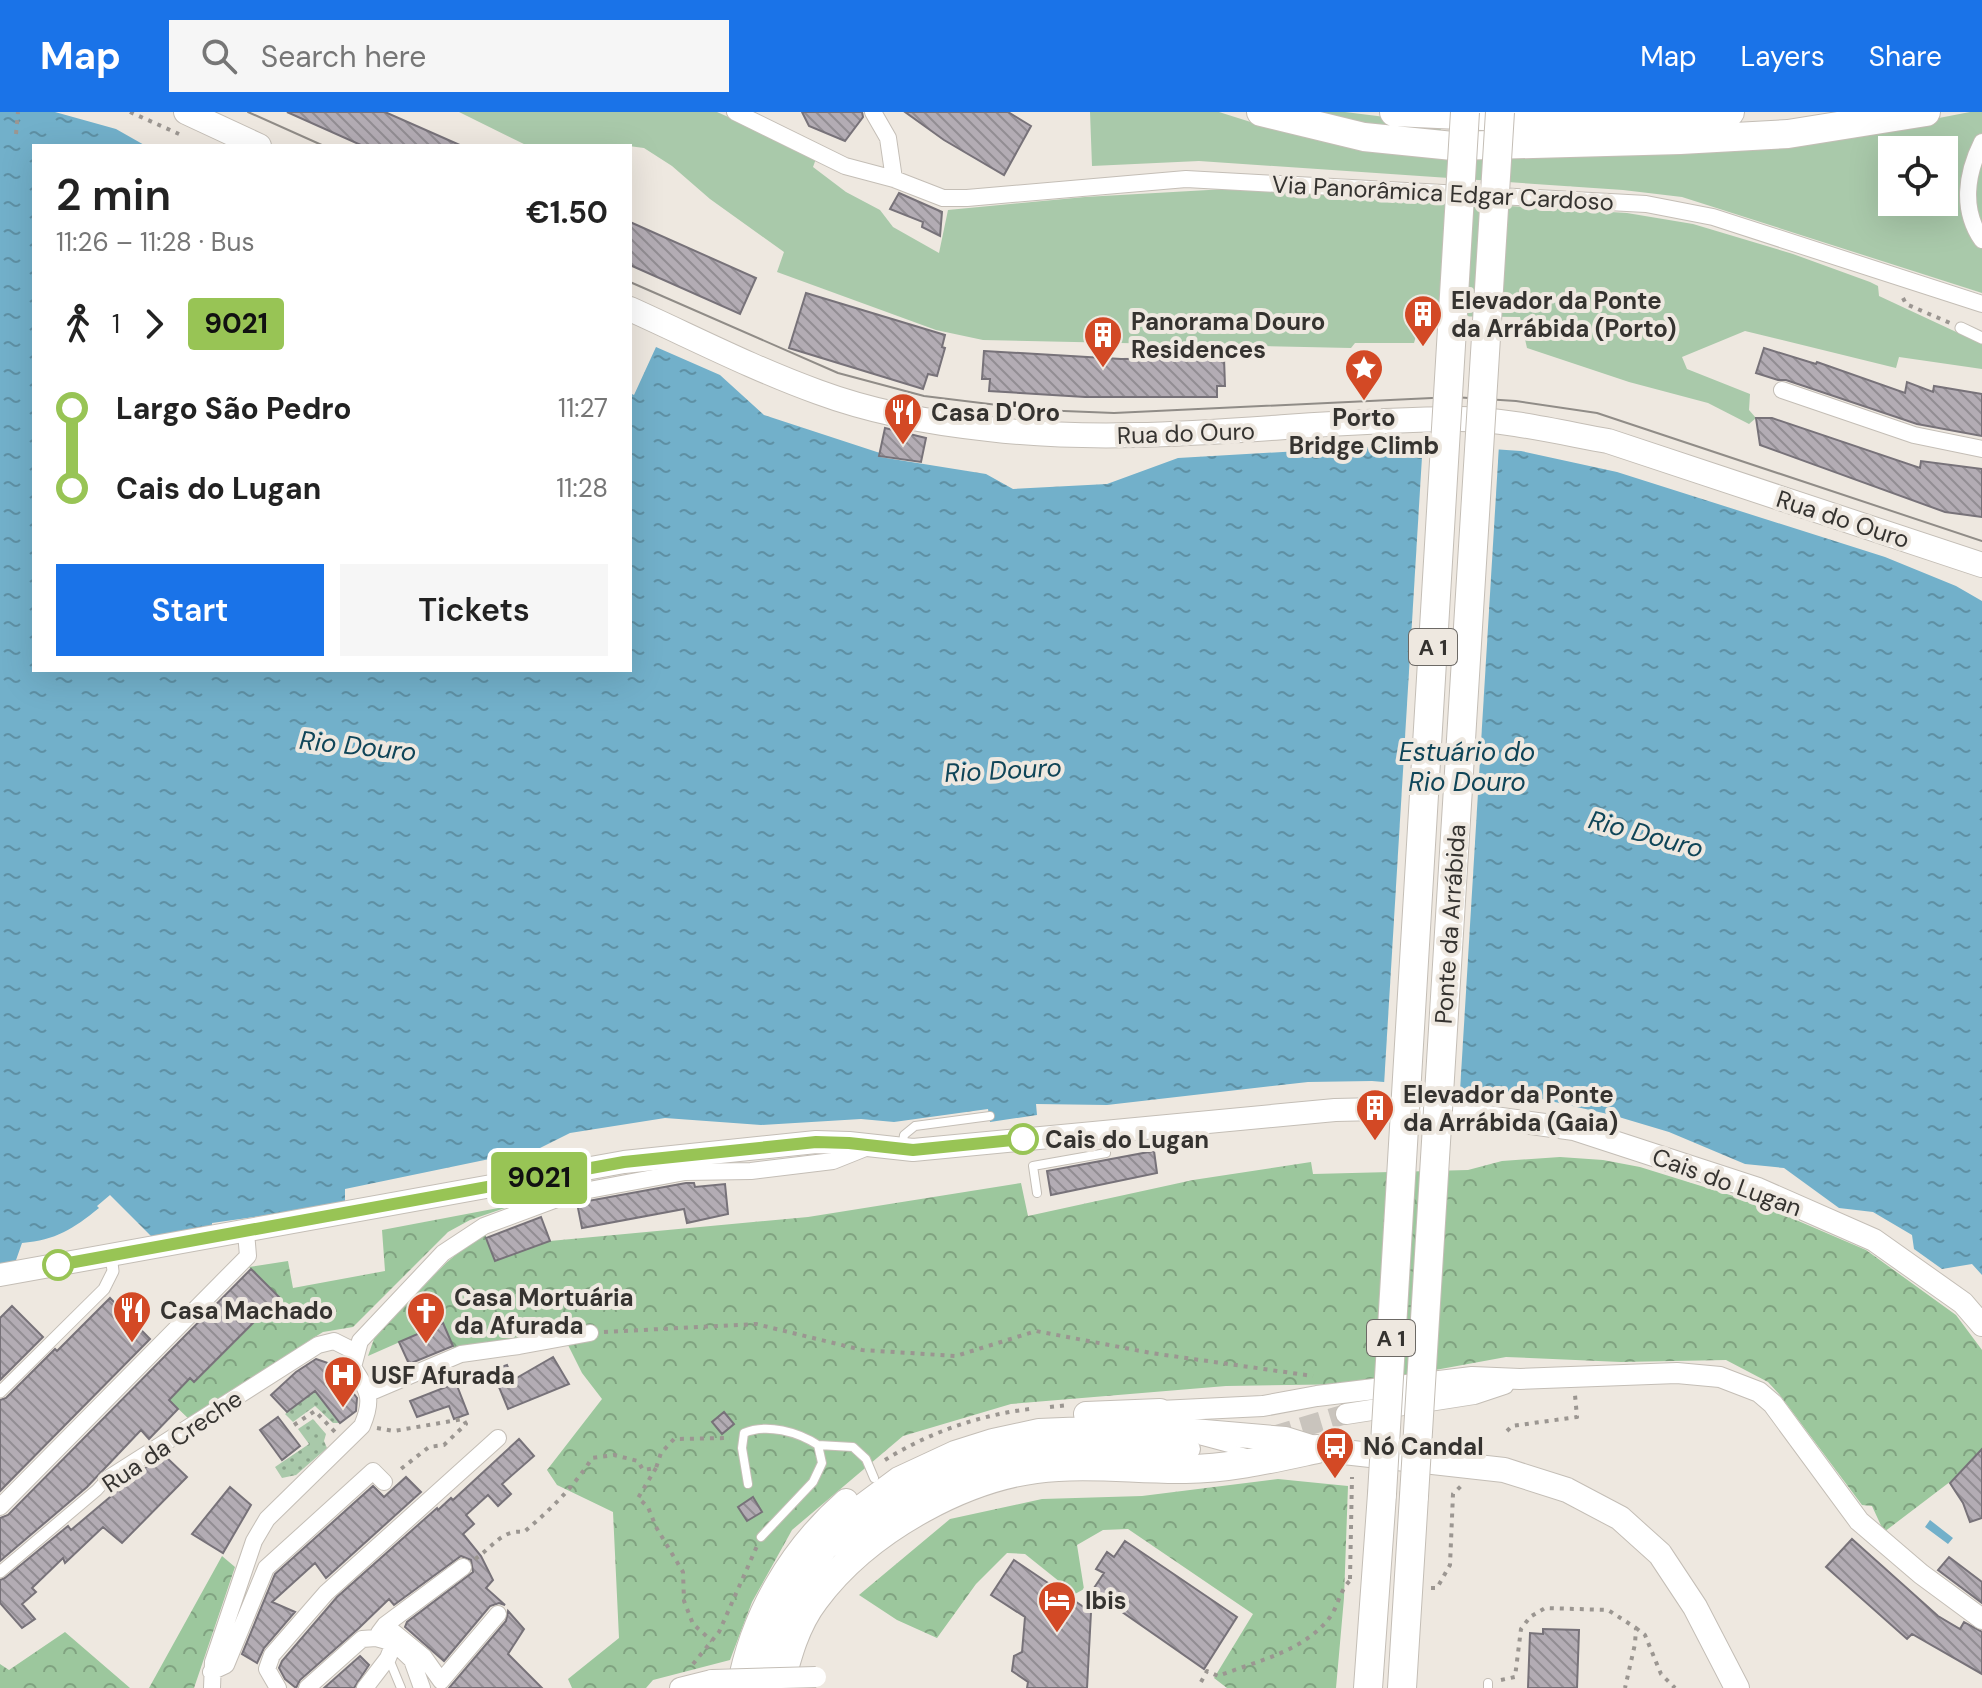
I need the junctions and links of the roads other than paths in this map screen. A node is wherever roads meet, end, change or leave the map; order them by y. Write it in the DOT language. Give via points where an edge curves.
graph roads {
  1 [pos="735,112"];
  2 [pos="873,112"];
  3 [pos="1261,112"];
  4 [pos="1394,112"];
  5 [pos="1465,112"];
  6 [pos="1500,112"];
  7 [pos="1730,112"];
  8 [pos="1926,112"];
  9 [pos="752,116"];
  10 [pos="184,124"];
  11 [pos="1982,142"];
  12 [pos="252,144"];
  13 [pos="894,179"];
  14 [pos="1982,240"];
  15 [pos="1982,304"];
  16 [pos="632,310"];
  17 [pos="1961,328"];
  18 [pos="1982,338"];
  19 [pos="1782,390"];
  20 [pos="1982,449"];
  21 [pos="1982,565"];
  22 [pos="990,1116"];
  23 [pos="1106,1130"];
  24 [pos="868,1147"];
  25 [pos="902,1150"];
  26 [pos="1037,1193"];
  27 [pos="246,1232"];
  28 [pos="111,1255"];
  29 [pos="0,1275"];
  30 [pos="1982,1325"];
  31 [pos="590,1333"];
  32 [pos="356,1352"];
  33 [pos="1520,1379"];
  34 [pos="0,1392"];
  35 [pos="369,1393"];
  36 [pos="1160,1411"];
  37 [pos="1346,1414"];
  38 [pos="498,1438"];
  39 [pos="1192,1440"];
  40 [pos="818,1445"];
  41 [pos="1317,1449"];
  42 [pos="1268,1460"];
  43 [pos="874,1478"];
  44 [pos="106,1480"];
  45 [pos="384,1482"];
  46 [pos="748,1484"];
  47 [pos="0,1507"];
  48 [pos="761,1537"];
  49 [pos="463,1567"];
  50 [pos="0,1572"];
  51 [pos="498,1614"];
  52 [pos="1982,1619"];
  53 [pos="380,1632"];
  54 [pos="391,1650"];
  55 [pos="212,1680"];
  56 [pos="821,1681"];
  57 [pos="278,1688"];
  58 [pos="307,1688"];
  59 [pos="365,1688"];
  60 [pos="401,1688"];
  61 [pos="422,1688"];
  62 [pos="680,1688"];
  63 [pos="739,1688"];
  64 [pos="759,1688"];
  65 [pos="779,1688"];
  66 [pos="1368,1688"];
  67 [pos="1402,1688"];
  68 [pos="1737,1688"];
  1 -- 9 [label="street, Via Panorâmica Edgar Cardoso"];
  2 -- 13 [label="street" via="888,138"];
  3 -- 8 [label="highway" via="1364,137 1453,146 1788,134"];
  4 -- 7 [label="highway" via="1572,120"];
  5 -- 66 [label="highway, Ponte da Arrábida / A 1, bridge"];
  6 -- 67 [label="highway, Ponte da Arrábida / A 1, bridge"];
  9 -- 13 [label="street, Via Panorâmica Edgar Cardoso" via="845,166"];
  10 -- 12 [label="main road"];
  11 -- 14 [label="street" via="1972,161 1968,206"];
  13 -- 15 [label="street, Via Panorâmica Edgar Cardoso" via="943,198 1186,179 1646,204 1713,217"];
  16 -- 21 [label="main road, Rua do Ouro" via="817,392 919,419 1052,435 1462,419 1544,429 1608,441"];
  17 -- 18 [label="street"];
  19 -- 20 [label="street" via="1914,435"];
  22 -- 25 [label="lane" via="915,1126 904,1135"];
  23 -- 25 [label="main road, Cais do Lugan"];
  23 -- 26 [label="lane" via="1106,1153 1033,1166"];
  23 -- 30 [label="main road, Cais do Lugan" via="1335,1110 1423,1108 1574,1129 1758,1189 1874,1240 1963,1303"];
  24 -- 25 [label="main road, Cais do Lugan"];
  24 -- 27 [label="main road, Cais do Lugan" via="816,1142 624,1162"];
  24 -- 32 [label="street" via="833,1161 685,1172 573,1193 484,1226 443,1253 360,1341"];
  27 -- 28 [label="main road, Cais do Lugan"];
  27 -- 47 [label="street" via="248,1256"];
  28 -- 29 [label="main road, Cais do Lugan"];
  28 -- 34 [label="street" via="113,1271 104,1289"];
  31 -- 35 [label="street" via="461,1354"];
  32 -- 35 [label="street" via="353,1367"];
  32 -- 44 [label="street, Rua da Creche" via="334,1341 318,1345"];
  33 -- 36 [label="street" via="1472,1377 1263,1406"];
  33 -- 37 [label="street" via="1474,1394"];
  33 -- 52 [label="street" via="1677,1373 1720,1377 1759,1392 1859,1521"];
  35 -- 55 [label="street" via="370,1409 362,1426 260,1530"];
  36 -- 43 [label="main road" via="1057,1416 984,1428 918,1453"];
  38 -- 57 [label="street" via="326,1593 272,1655 267,1669"];
  39 -- 41 [label="main road" via="1285,1439"];
  39 -- 42 [label="lane"];
  39 -- 64 [label="main road" via="1088,1429 1039,1431 975,1446 917,1469 849,1516 795,1589 773,1636"];
  40 -- 43 [label="lane" via="853,1447 866,1459"];
  40 -- 46 [label="lane" via="758,1427 744,1433"];
  40 -- 48 [label="lane" via="822,1463 813,1482"];
  41 -- 42 [label="highway"];
  41 -- 68 [label="main road" via="1504,1470 1567,1490 1620,1518 1660,1554"];
  42 -- 65 [label="highway" via="1189,1469 1057,1467 1006,1474 939,1498 875,1541 813,1600 790,1645"];
  43 -- 63 [label="main road" via="822,1524 782,1575 752,1638"];
  44 -- 50 [label="street, Rua da Creche"];
  45 -- 55 [label="street" via="373,1471 266,1568 226,1665"];
  49 -- 53 [label="street"];
  51 -- 53 [label="street" via="441,1681 424,1657"];
  53 -- 54 [label="street"];
  53 -- 58 [label="street" via="362,1639"];
  54 -- 59 [label="street"];
  54 -- 60 [label="lane"];
  54 -- 61 [label="street" via="412,1660"];
  56 -- 62 [label="street, bridge" via="712,1680"];
}
